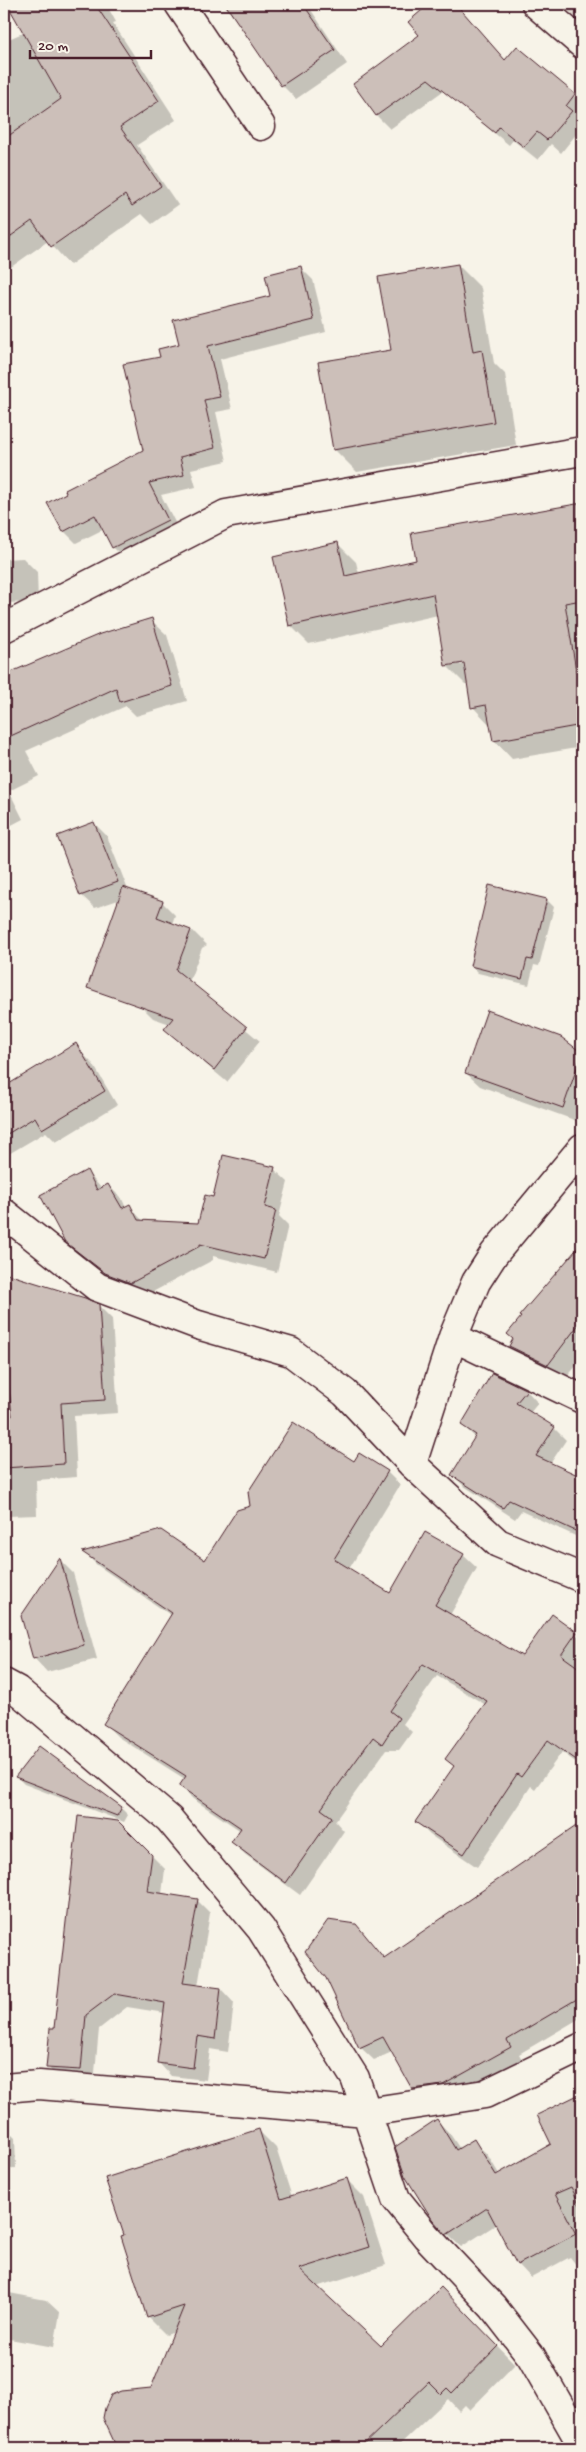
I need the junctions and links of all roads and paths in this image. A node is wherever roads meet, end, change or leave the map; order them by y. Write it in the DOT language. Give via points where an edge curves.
graph roads {
  1 [pos="179,4"];
  2 [pos="536,4"];
  3 [pos="582,44"];
  4 [pos="260,126"];
  5 [pos="582,451"];
  6 [pos="4,628"];
  7 [pos="582,1148"];
  8 [pos="5,1219"];
  9 [pos="453,1337"];
  10 [pos="582,1399"];
  11 [pos="412,1464"];
  12 [pos="582,1578"];
  13 [pos="4,1683"];
  14 [pos="582,2047"];
  15 [pos="4,2088"];
  16 [pos="367,2112"];
  17 [pos="582,2445"];
  1 -- 4 [label="street"];
  2 -- 3 [label="street"];
  5 -- 6 [label="street" via="226,514"];
  7 -- 9 [label="street" via="494,1254 476,1282"];
  8 -- 11 [label="street" via="97,1287 198,1325 292,1352 345,1392"];
  9 -- 10 [label="street"];
  9 -- 11 [label="street"];
  11 -- 12 [label="street" via="498,1543"];
  13 -- 16 [label="street" via="17,1690 168,1819 260,1929 355,2078"];
  14 -- 16 [label="street" via="484,2094"];
  15 -- 16 [label="street" via="39,2084"];
  16 -- 17 [label="street" via="396,2199 493,2307 525,2349"];
}
